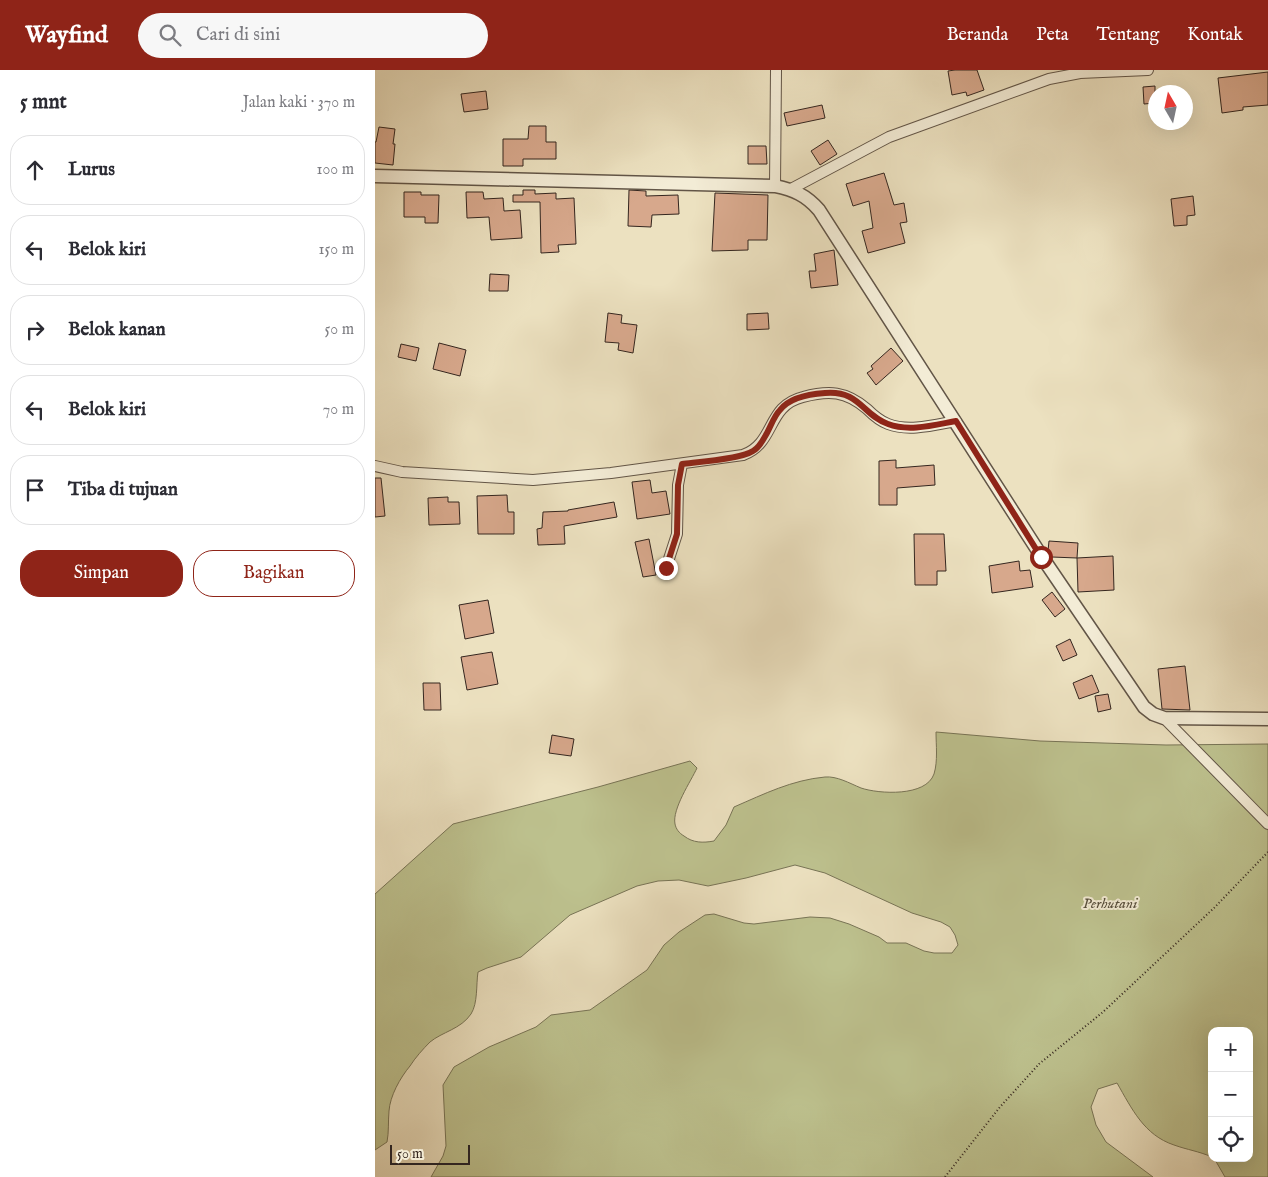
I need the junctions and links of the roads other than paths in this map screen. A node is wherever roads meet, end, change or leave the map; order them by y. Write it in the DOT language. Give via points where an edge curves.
graph roads {
  1 [pos="777,70"];
  2 [pos="1148,70"];
  3 [pos="1049,75"];
  4 [pos="375,176"];
  5 [pos="775,186"];
  6 [pos="791,189"];
  7 [pos="956,421"];
  8 [pos="682,464"];
  9 [pos="375,466"];
  10 [pos="666,568"];
  11 [pos="1164,718"];
  12 [pos="1268,719"];
  13 [pos="1268,824"];
  1 -- 5 [label="street"];
  2 -- 3 [label="street"];
  3 -- 6 [label="street" via="889,137"];
  4 -- 5 [label="street"];
  5 -- 6 [label="street"];
  6 -- 7 [label="street" via="808,198 819,210"];
  7 -- 8 [label="street" via="915,428 894,426 878,419 851,397 827,393 803,396 780,409 761,444 753,452"];
  7 -- 11 [label="street" via="1041,557 1137,698 1153,714"];
  8 -- 9 [label="street" via="533,480 403,472"];
  8 -- 10 [label="street" via="677,534"];
  11 -- 12 [label="street"];
  11 -- 13 [label="street"];
}
